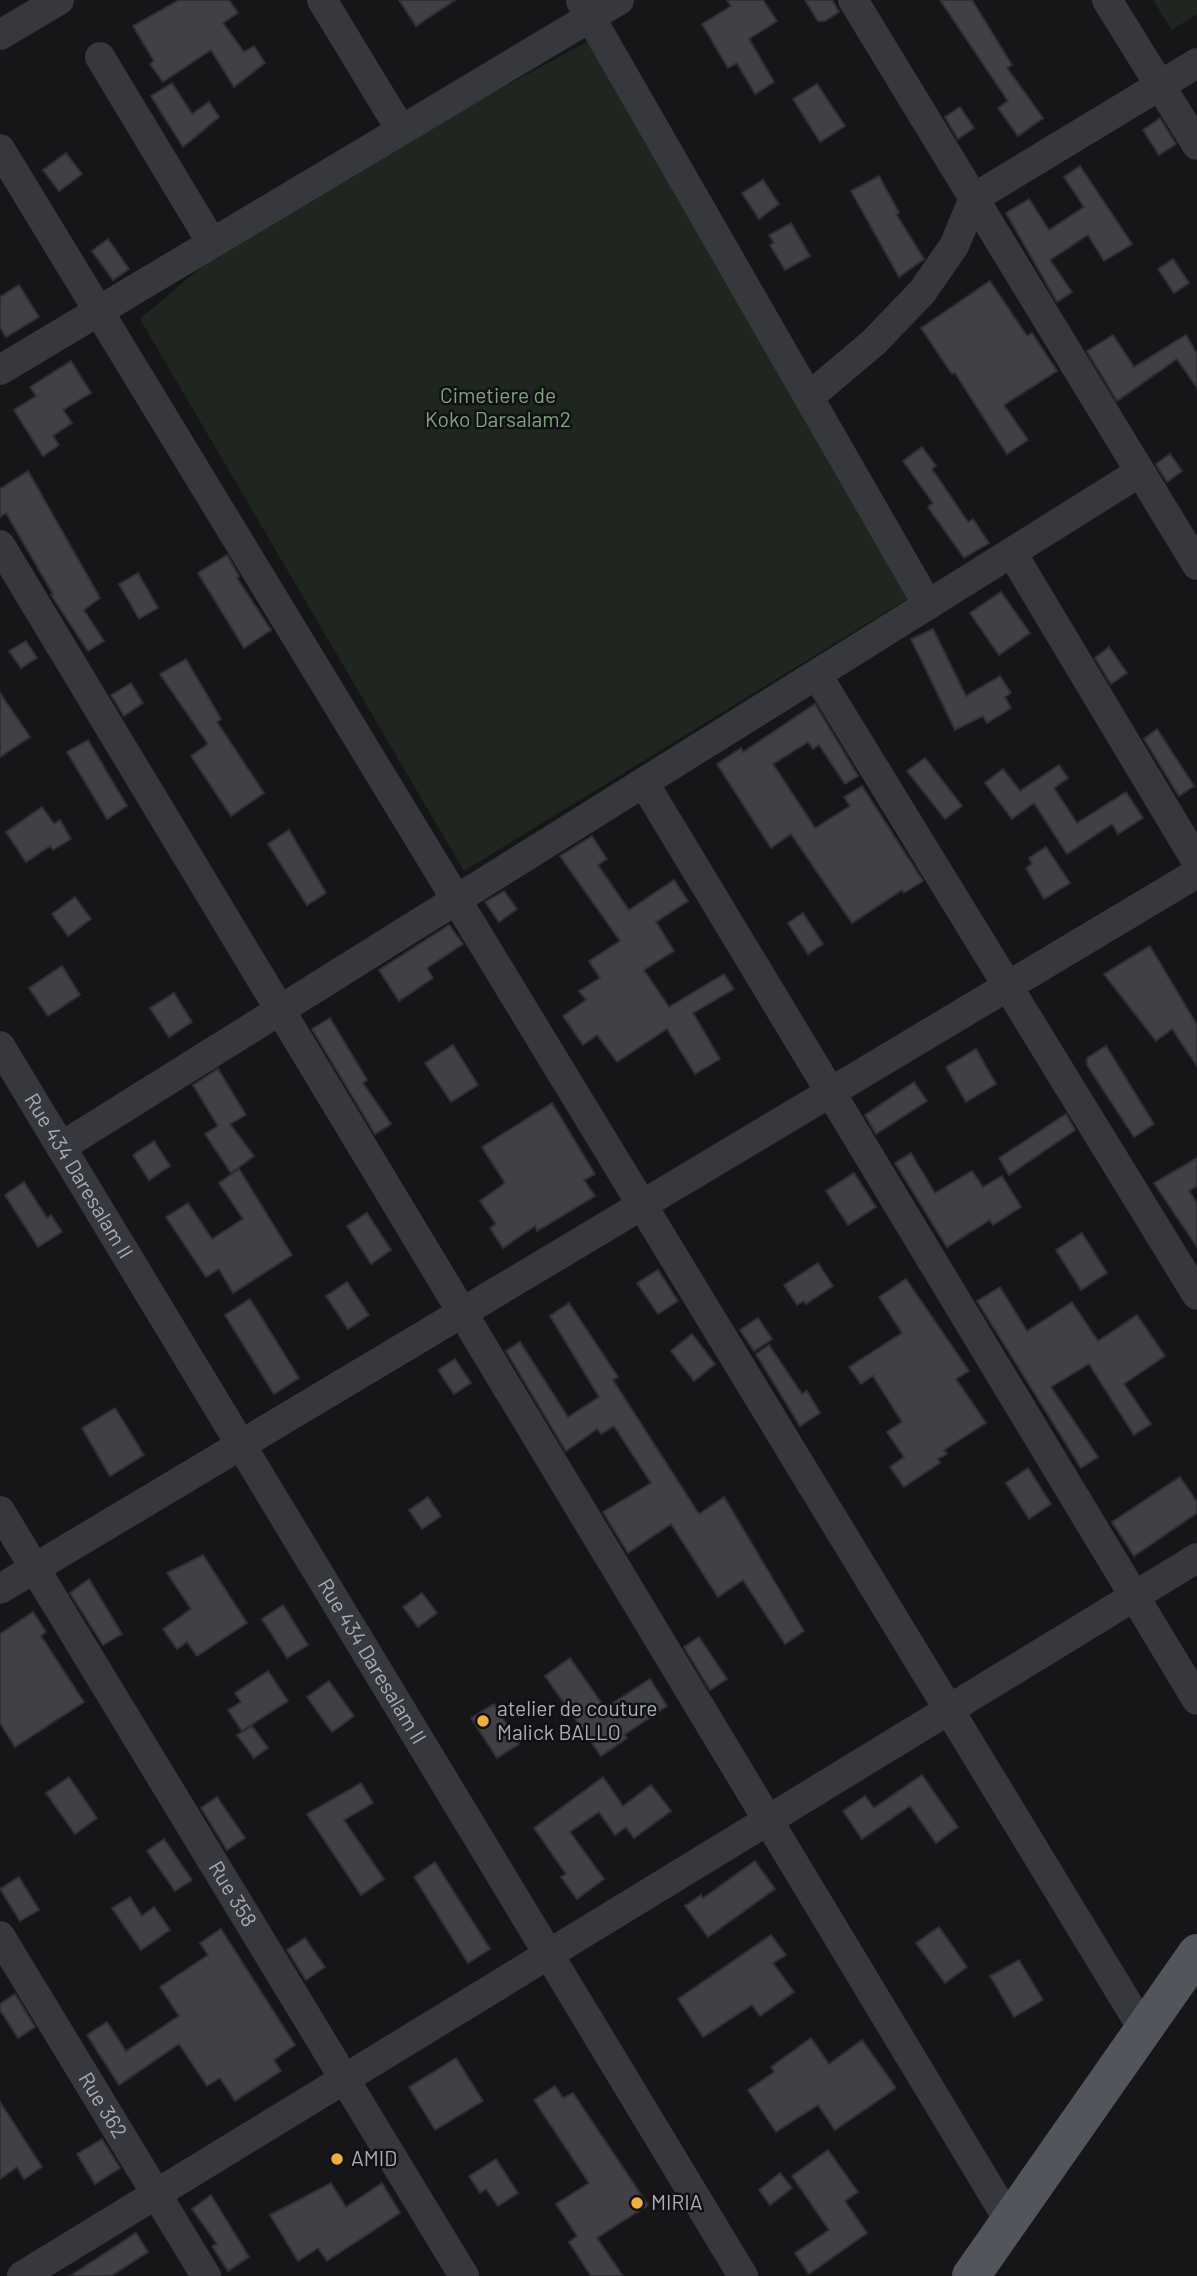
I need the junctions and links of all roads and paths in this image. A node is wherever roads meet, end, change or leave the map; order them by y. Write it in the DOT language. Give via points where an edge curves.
graph roads {
  1 [pos="59,0"];
  2 [pos="322,0"];
  3 [pos="619,0"];
  4 [pos="853,0"];
  5 [pos="1107,0"];
  6 [pos="585,8"];
  7 [pos="0,35"];
  8 [pos="100,57"];
  9 [pos="1197,62"];
  10 [pos="1160,85"];
  11 [pos="401,130"];
  12 [pos="1197,145"];
  13 [pos="0,149"];
  14 [pos="974,198"];
  15 [pos="212,243"];
  16 [pos="99,311"];
  17 [pos="0,370"];
  18 [pos="809,397"];
  19 [pos="1140,472"];
  20 [pos="0,545"];
  21 [pos="1012,553"];
  22 [pos="1197,565"];
  23 [pos="928,605"];
  24 [pos="817,675"];
  25 [pos="643,783"];
  26 [pos="1197,862"];
  27 [pos="1197,873"];
  28 [pos="457,899"];
  29 [pos="1007,986"];
  30 [pos="280,1009"];
  31 [pos="0,1046"];
  32 [pos="830,1092"];
  33 [pos="61,1147"];
  34 [pos="642,1205"];
  35 [pos="1197,1295"];
  36 [pos="462,1312"];
  37 [pos="241,1445"];
  38 [pos="0,1511"];
  39 [pos="1197,1558"];
  40 [pos="35,1568"];
  41 [pos="0,1589"];
  42 [pos="1135,1596"];
  43 [pos="1197,1700"];
  44 [pos="949,1709"];
  45 [pos="768,1820"];
  46 [pos="0,1936"];
  47 [pos="1197,1953"];
  48 [pos="548,1954"];
  49 [pos="1143,2029"];
  50 [pos="344,2079"];
  51 [pos="156,2194"];
  52 [pos="1010,2222"];
  53 [pos="22,2276"];
  54 [pos="206,2276"];
  55 [pos="464,2276"];
  56 [pos="743,2276"];
  57 [pos="971,2276"];
  1 -- 7 [label="street"];
  2 -- 11 [label="street"];
  3 -- 6 [label="street"];
  4 -- 14 [label="street"];
  5 -- 10 [label="street"];
  6 -- 11 [label="street"];
  6 -- 18 [label="street"];
  8 -- 15 [label="street"];
  9 -- 10 [label="street"];
  10 -- 12 [label="street"];
  10 -- 14 [label="street"];
  11 -- 15 [label="street"];
  13 -- 16 [label="street"];
  14 -- 18 [label="street" via="954,246 922,292 874,342"];
  14 -- 19 [label="street"];
  15 -- 16 [label="street"];
  16 -- 17 [label="street"];
  16 -- 28 [label="street"];
  18 -- 23 [label="street"];
  19 -- 21 [label="street"];
  19 -- 22 [label="street"];
  20 -- 30 [label="street"];
  21 -- 23 [label="street"];
  21 -- 26 [label="street"];
  23 -- 24 [label="street"];
  24 -- 25 [label="street"];
  24 -- 29 [label="street"];
  25 -- 28 [label="street"];
  25 -- 32 [label="street"];
  27 -- 29 [label="street"];
  28 -- 30 [label="street"];
  28 -- 34 [label="street"];
  29 -- 32 [label="street"];
  29 -- 35 [label="street"];
  30 -- 33 [label="street"];
  30 -- 36 [label="street"];
  31 -- 33 [label="street, Rue 434 Daresalam II"];
  32 -- 34 [label="street"];
  32 -- 42 [label="street"];
  33 -- 37 [label="street, Rue 434 Daresalam II"];
  34 -- 36 [label="street"];
  34 -- 44 [label="street"];
  36 -- 37 [label="street"];
  36 -- 45 [label="street"];
  37 -- 40 [label="street"];
  37 -- 48 [label="street, Rue 434 Daresalam II"];
  38 -- 40 [label="street, Rue 358"];
  39 -- 42 [label="street"];
  40 -- 41 [label="street"];
  40 -- 50 [label="street, Rue 358"];
  42 -- 43 [label="street"];
  42 -- 44 [label="street"];
  44 -- 45 [label="street"];
  44 -- 49 [label="street"];
  45 -- 48 [label="street"];
  45 -- 52 [label="street"];
  46 -- 51 [label="street, Rue 362"];
  47 -- 49 [label="main road"];
  48 -- 50 [label="street"];
  48 -- 56 [label="street, Rue 434 Daresalam II"];
  49 -- 52 [label="main road"];
  50 -- 51 [label="street"];
  50 -- 55 [label="street, Rue 358"];
  51 -- 53 [label="street"];
  51 -- 54 [label="street, Rue 362"];
  52 -- 57 [label="main road"];
}
